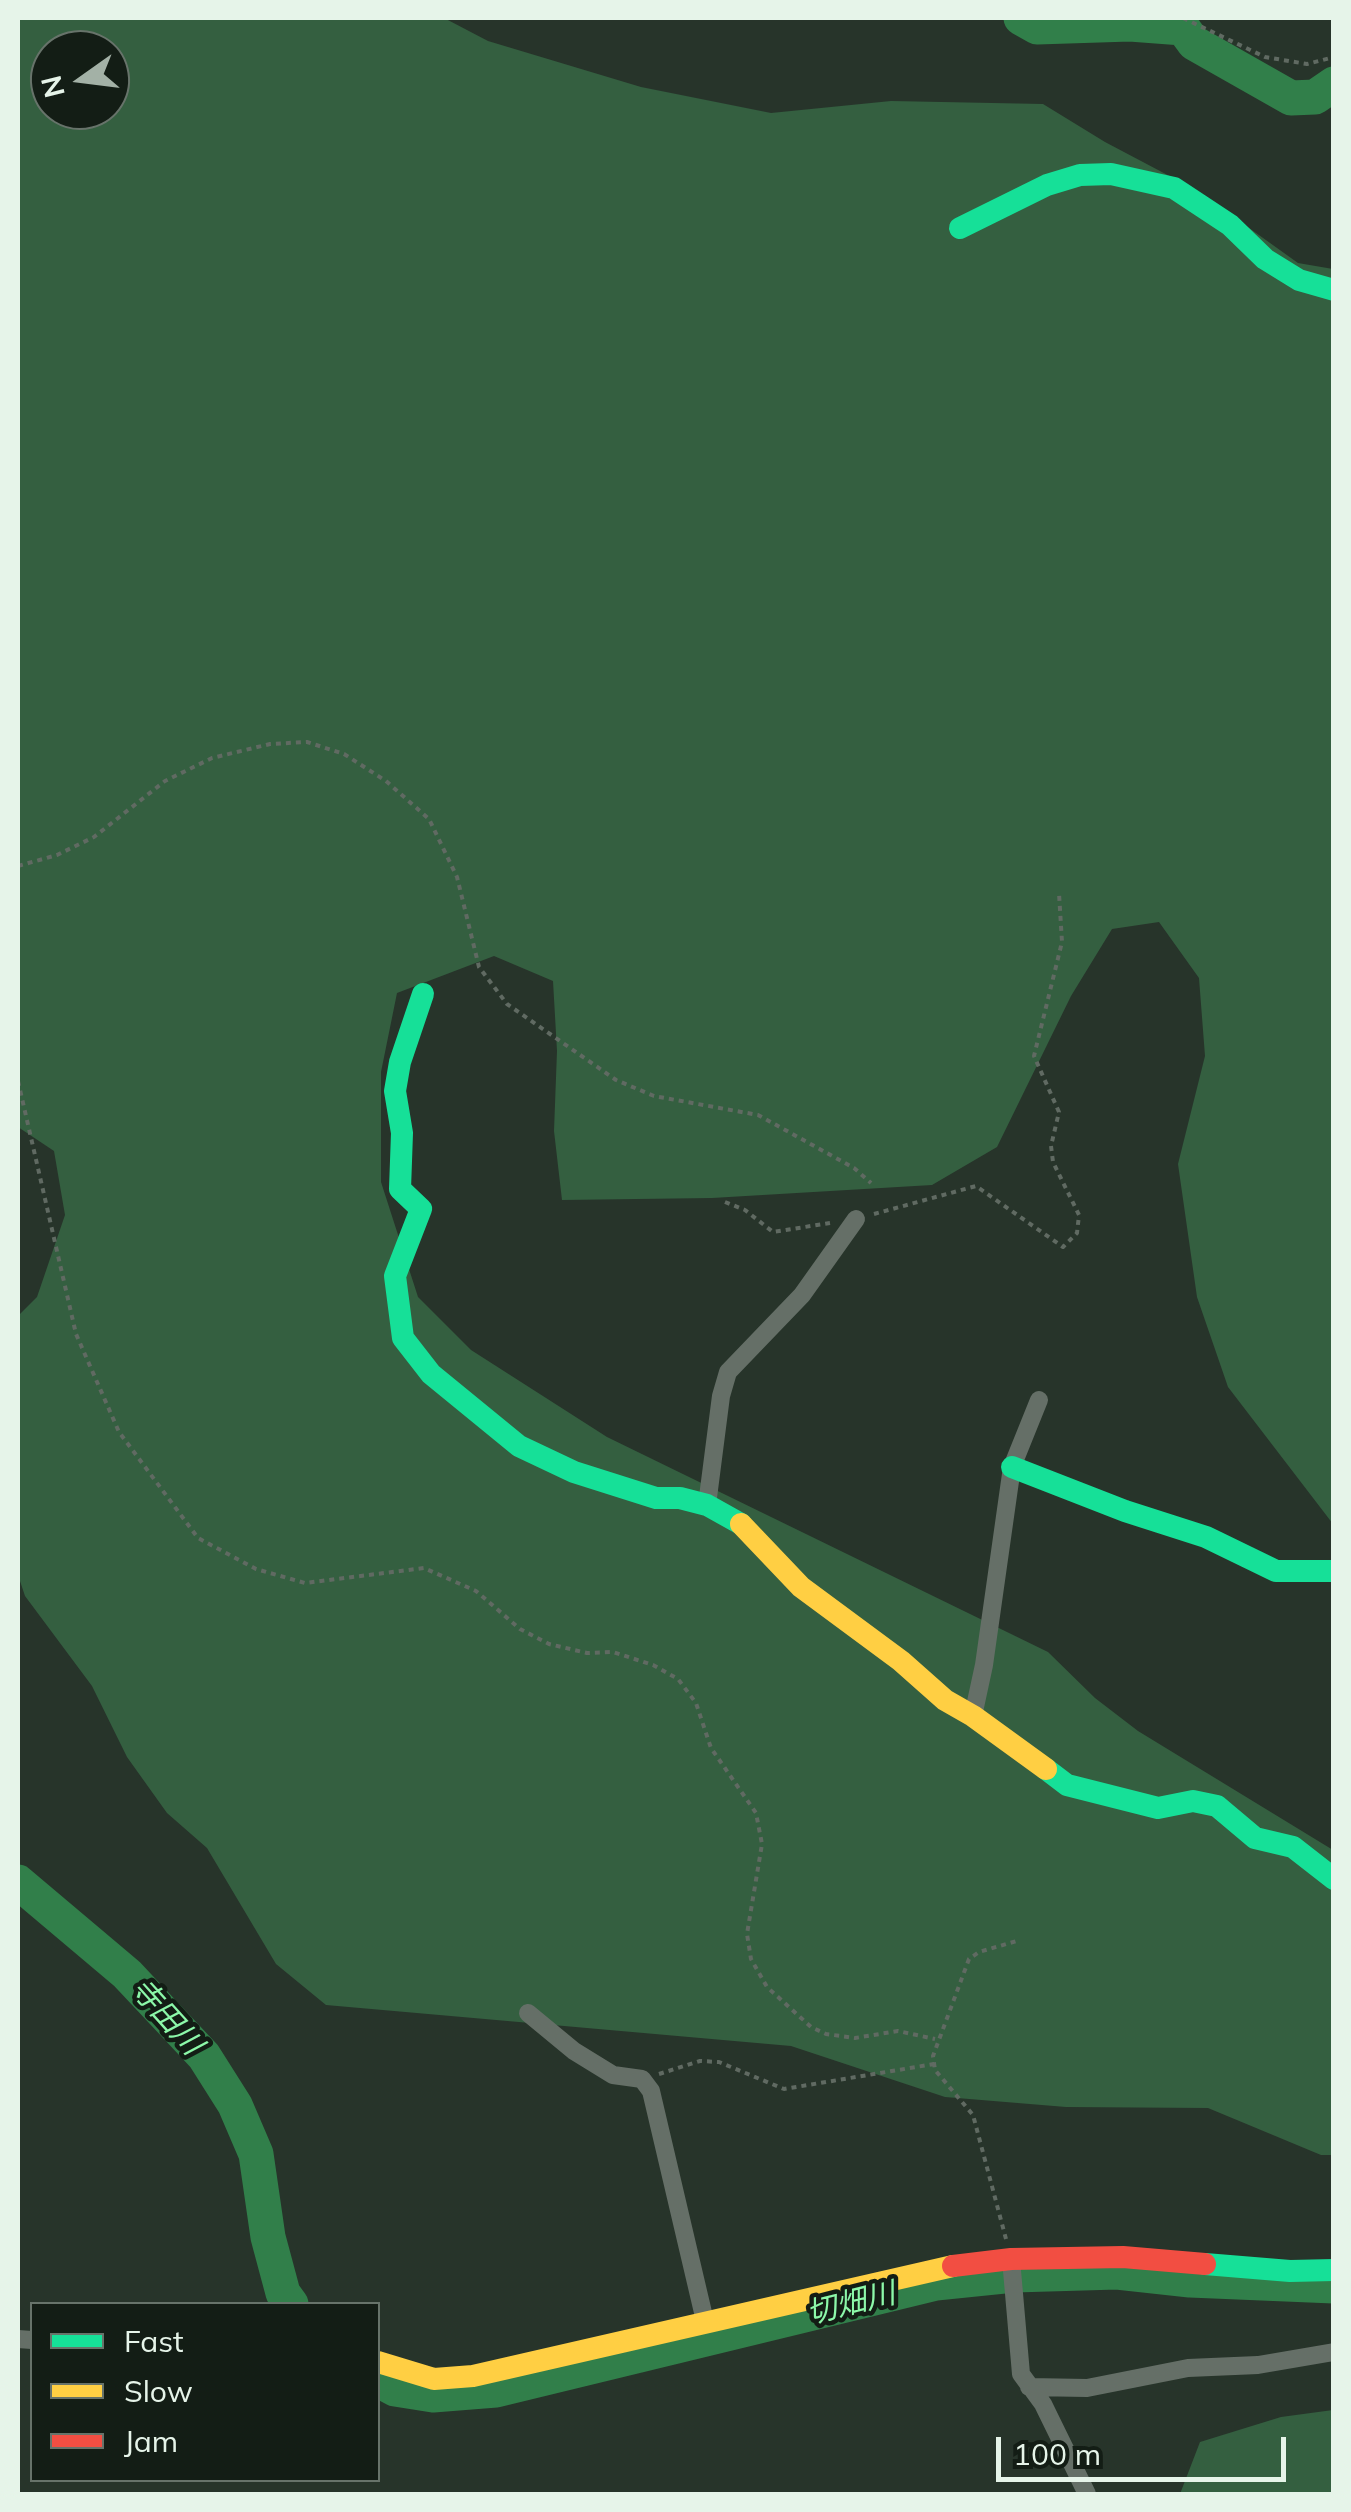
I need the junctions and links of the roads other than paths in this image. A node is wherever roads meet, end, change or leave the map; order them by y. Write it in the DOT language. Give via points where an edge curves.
graph roads {
  1 [pos="960,228"];
  2 [pos="1334,290"];
  3 [pos="424,994"];
  4 [pos="856,1218"];
  5 [pos="1038,1400"];
  6 [pos="1012,1467"];
  7 [pos="707,1504"];
  8 [pos="1334,1571"];
  9 [pos="973,1716"];
  10 [pos="1334,1879"];
  11 [pos="528,2012"];
  12 [pos="1012,2259"];
  13 [pos="1334,2270"];
  14 [pos="705,2321"];
  15 [pos="1334,2352"];
  16 [pos="380,2363"];
  17 [pos="1028,2386"];
  18 [pos="1087,2494"];
  1 -- 2 [label="street" via="1048,185 1111,174 1174,188 1230,224 1266,259 1299,280"];
  3 -- 7 [label="street" via="394,1091 402,1133 400,1189 422,1209 395,1276 403,1338 431,1374 519,1446 639,1493"];
  4 -- 7 [label="street" via="802,1295 728,1372"];
  5 -- 6 [label="street"];
  6 -- 8 [label="street" via="1206,1536 1276,1571"];
  6 -- 9 [label="street"];
  7 -- 9 [label="street" via="742,1525 801,1587"];
  9 -- 10 [label="street" via="1066,1785 1158,1808 1193,1801 1216,1806 1255,1838 1293,1847"];
  11 -- 14 [label="street" via="574,2052 613,2075 642,2079 651,2091"];
  12 -- 13 [label="street" via="1123,2257"];
  12 -- 14 [label="street"];
  12 -- 17 [label="street"];
  14 -- 16 [label="street" via="474,2376 434,2379"];
  15 -- 17 [label="street" via="1188,2368 1087,2388"];
  17 -- 18 [label="street"];
}
